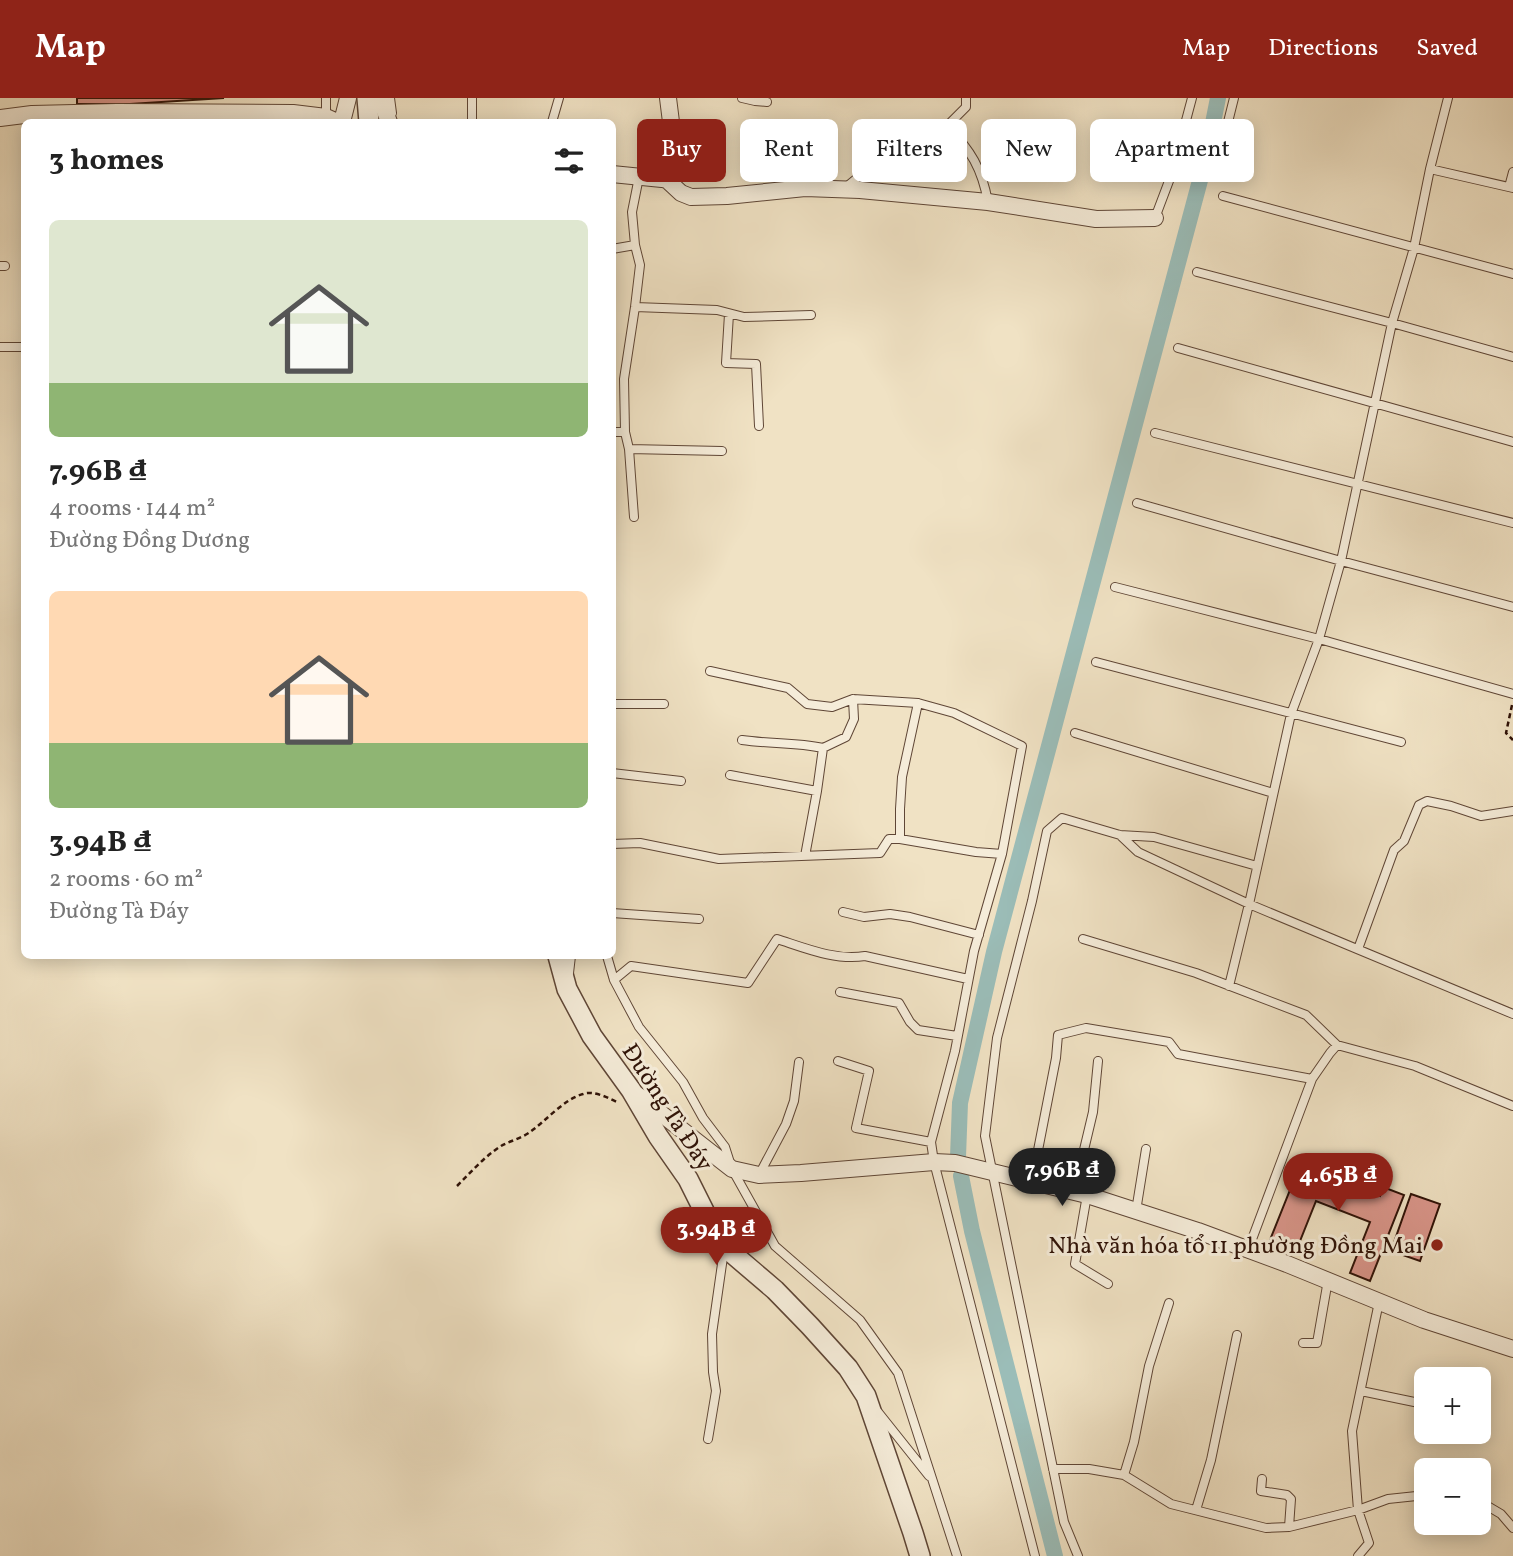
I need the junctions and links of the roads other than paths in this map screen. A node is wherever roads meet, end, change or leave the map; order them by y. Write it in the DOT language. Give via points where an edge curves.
graph roads {
  1 [pos="326,98"];
  2 [pos="348,98"];
  3 [pos="367,98"];
  4 [pos="380,98"];
  5 [pos="390,98"];
  6 [pos="472,98"];
  7 [pos="559,98"];
  8 [pos="668,98"];
  9 [pos="741,98"];
  10 [pos="966,98"];
  11 [pos="1192,98"];
  12 [pos="1234,98"];
  13 [pos="1448,98"];
  14 [pos="767,102"];
  15 [pos="116,117"];
  16 [pos="0,118"];
  17 [pos="166,118"];
  18 [pos="326,119"];
  19 [pos="334,119"];
  20 [pos="336,119"];
  21 [pos="369,119"];
  22 [pos="390,119"];
  23 [pos="391,119"];
  24 [pos="472,119"];
  25 [pos="553,119"];
  26 [pos="670,119"];
  27 [pos="954,119"];
  28 [pos="1229,119"];
  29 [pos="967,148"];
  30 [pos="1430,169"];
  31 [pos="1513,172"];
  32 [pos="616,174"];
  33 [pos="637,177"];
  34 [pos="638,182"];
  35 [pos="669,182"];
  36 [pos="794,182"];
  37 [pos="853,182"];
  38 [pos="1511,188"];
  39 [pos="796,189"];
  40 [pos="843,190"];
  41 [pos="1223,196"];
  42 [pos="988,202"];
  43 [pos="1155,218"];
  44 [pos="635,245"];
  45 [pos="616,248"];
  46 [pos="1414,248"];
  47 [pos="1197,272"];
  48 [pos="1513,274"];
  49 [pos="635,307"];
  50 [pos="729,314"];
  51 [pos="811,315"];
  52 [pos="1392,323"];
  53 [pos="21,346"];
  54 [pos="0,347"];
  55 [pos="1178,348"];
  56 [pos="1513,357"];
  57 [pos="1374,404"];
  58 [pos="759,426"];
  59 [pos="616,432"];
  60 [pos="625,432"];
  61 [pos="1155,433"];
  62 [pos="1513,442"];
  63 [pos="629,449"];
  64 [pos="722,451"];
  65 [pos="1357,484"];
  66 [pos="1137,503"];
  67 [pos="634,517"];
  68 [pos="1513,523"];
  69 [pos="1341,561"];
  70 [pos="1115,587"];
  71 [pos="1513,607"];
  72 [pos="1319,639"];
  73 [pos="1096,662"];
  74 [pos="710,671"];
  75 [pos="1513,696"];
  76 [pos="853,699"];
  77 [pos="918,703"];
  78 [pos="616,704"];
  79 [pos="664,704"];
  80 [pos="1290,714"];
  81 [pos="1075,733"];
  82 [pos="742,740"];
  83 [pos="1401,742"];
  84 [pos="823,748"];
  85 [pos="616,773"];
  86 [pos="730,775"];
  87 [pos="681,781"];
  88 [pos="817,791"];
  89 [pos="1273,793"];
  90 [pos="1513,811"];
  91 [pos="1120,835"];
  92 [pos="900,839"];
  93 [pos="616,844"];
  94 [pos="1002,854"];
  95 [pos="805,856"];
  96 [pos="1257,866"];
  97 [pos="1249,904"];
  98 [pos="844,912"];
  99 [pos="616,913"];
  100 [pos="699,919"];
  101 [pos="979,935"];
  102 [pos="1083,939"];
  103 [pos="1358,949"];
  104 [pos="559,959"];
  105 [pos="571,959"];
  106 [pos="608,959"];
  107 [pos="968,979"];
  108 [pos="614,980"];
  109 [pos="1229,986"];
  110 [pos="567,989"];
  111 [pos="840,992"];
  112 [pos="1513,1014"];
  113 [pos="957,1036"];
  114 [pos="1337,1045"];
  115 [pos="838,1061"];
  116 [pos="1098,1061"];
  117 [pos="799,1062"];
  118 [pos="1312,1079"];
  119 [pos="628,1098"];
  120 [pos="1513,1106"];
  121 [pos="931,1142"];
  122 [pos="1146,1149"];
  123 [pos="934,1162"];
  124 [pos="732,1169"];
  125 [pos="992,1172"];
  126 [pos="759,1175"];
  127 [pos="1032,1181"];
  128 [pos="1062,1189"];
  129 [pos="1087,1195"];
  130 [pos="1136,1211"];
  131 [pos="724,1247"];
  132 [pos="1248,1250"];
  133 [pos="1328,1280"];
  134 [pos="1108,1284"];
  135 [pos="1379,1301"];
  136 [pos="1168,1303"];
  137 [pos="1237,1335"];
  138 [pos="1303,1343"];
  139 [pos="1513,1349"];
  140 [pos="1361,1391"];
  141 [pos="866,1396"];
  142 [pos="1414,1402"];
  143 [pos="708,1439"];
  144 [pos="1054,1469"];
  145 [pos="1124,1475"];
  146 [pos="1262,1479"];
  147 [pos="933,1480"];
  148 [pos="1414,1496"];
  149 [pos="1491,1508"];
  150 [pos="1196,1510"];
  151 [pos="1358,1510"];
  152 [pos="1289,1527"];
  153 [pos="1513,1528"];
  154 [pos="920,1556"];
  155 [pos="957,1556"];
  156 [pos="1035,1556"];
  157 [pos="1078,1556"];
  158 [pos="1358,1556"];
  1 -- 19 [label="lane"];
  2 -- 20 [label="street"];
  3 -- 21 [label="street"];
  4 -- 22 [label="street"];
  5 -- 23 [label="lane"];
  6 -- 24 [label="lane"];
  7 -- 25 [label="lane"];
  8 -- 26 [label="street"];
  9 -- 14 [label="lane"];
  10 -- 27 [label="lane" via="966,107"];
  11 -- 43 [label="lane"];
  12 -- 28 [label="lane"];
  13 -- 30 [label="lane"];
  15 -- 16 [label="street" via="33,114"];
  15 -- 17 [label="street"];
  17 -- 18 [label="street" via="300,113"];
  29 -- 42 [label="lane" via="984,181"];
  30 -- 38 [label="lane"];
  30 -- 46 [label="lane"];
  31 -- 38 [label="lane"];
  32 -- 33 [label="street"];
  34 -- 44 [label="lane" via="632,212"];
  35 -- 39 [label="street" via="691,197"];
  36 -- 39 [label="street"];
  37 -- 40 [label="lane"];
  39 -- 40 [label="street"];
  40 -- 42 [label="street"];
  41 -- 46 [label="lane"];
  42 -- 43 [label="street" via="1096,219"];
  44 -- 45 [label="lane"];
  44 -- 49 [label="lane" via="640,265"];
  46 -- 48 [label="lane"];
  46 -- 52 [label="lane"];
  47 -- 52 [label="lane"];
  49 -- 50 [label="lane"];
  49 -- 60 [label="lane" via="624,379"];
  50 -- 51 [label="lane"];
  50 -- 58 [label="lane" via="726,363 755,364"];
  52 -- 56 [label="lane"];
  52 -- 57 [label="lane"];
  53 -- 54 [label="lane"];
  55 -- 57 [label="lane"];
  57 -- 62 [label="lane"];
  57 -- 65 [label="lane"];
  59 -- 60 [label="lane"];
  60 -- 63 [label="lane"];
  61 -- 65 [label="lane"];
  63 -- 64 [label="lane"];
  63 -- 67 [label="lane"];
  65 -- 68 [label="lane"];
  65 -- 69 [label="lane"];
  66 -- 69 [label="lane"];
  69 -- 71 [label="lane"];
  69 -- 72 [label="lane"];
  70 -- 72 [label="lane"];
  72 -- 75 [label="lane"];
  72 -- 80 [label="lane"];
  73 -- 80 [label="lane"];
  74 -- 76 [label="lane" via="788,688 807,704 832,707"];
  76 -- 77 [label="lane"];
  76 -- 84 [label="lane" via="854,719 846,737"];
  77 -- 92 [label="lane" via="902,777"];
  77 -- 94 [label="lane" via="954,713 1023,746"];
  78 -- 79 [label="lane"];
  80 -- 83 [label="lane"];
  80 -- 89 [label="lane"];
  81 -- 89 [label="lane"];
  82 -- 84 [label="lane"];
  84 -- 88 [label="lane"];
  85 -- 87 [label="lane"];
  86 -- 88 [label="lane"];
  88 -- 95 [label="lane"];
  89 -- 96 [label="lane"];
  90 -- 103 [label="lane" via="1481,816 1427,801 1419,805 1404,841 1394,850"];
  91 -- 96 [label="lane" via="1154,837"];
  91 -- 97 [label="lane" via="1138,852"];
  91 -- 125 [label="lane" via="1062,818 1047,831 997,1038 985,1136"];
  92 -- 94 [label="lane"];
  92 -- 95 [label="lane" via="889,839 880,853"];
  93 -- 95 [label="lane" via="640,843 719,859"];
  94 -- 101 [label="lane"];
  96 -- 97 [label="lane"];
  97 -- 103 [label="lane"];
  97 -- 109 [label="lane"];
  98 -- 101 [label="lane" via="910,917"];
  99 -- 100 [label="lane"];
  101 -- 107 [label="lane"];
  102 -- 109 [label="lane"];
  103 -- 112 [label="lane"];
  104 -- 110 [label="street, Đường Tà Đáy"];
  105 -- 110 [label="lane"];
  106 -- 108 [label="lane"];
  107 -- 108 [label="lane" via="865,956 851,958 810,950 777,939 748,983 631,966"];
  107 -- 113 [label="lane"];
  108 -- 124 [label="lane" via="639,1027 683,1082 725,1147"];
  109 -- 114 [label="lane" via="1306,1015"];
  110 -- 119 [label="street, Đường Tà Đáy"];
  111 -- 113 [label="lane" via="899,1003 918,1030"];
  113 -- 121 [label="lane"];
  114 -- 118 [label="lane"];
  114 -- 120 [label="lane" via="1415,1066"];
  115 -- 121 [label="lane" via="869,1071 856,1128"];
  116 -- 128 [label="lane" via="1083,1154 1072,1153"];
  117 -- 126 [label="lane" via="786,1124"];
  118 -- 127 [label="lane" via="1178,1054 1169,1042 1086,1028 1058,1035"];
  118 -- 132 [label="lane"];
  119 -- 124 [label="street"];
  119 -- 131 [label="street, Đường Tà Đáy" via="688,1179"];
  121 -- 123 [label="lane"];
  122 -- 130 [label="lane"];
  123 -- 125 [label="street"];
  123 -- 126 [label="street"];
  123 -- 156 [label="lane"];
  124 -- 126 [label="street"];
  124 -- 147 [label="lane" via="775,1245 860,1320 898,1373"];
  125 -- 127 [label="street"];
  125 -- 144 [label="lane"];
  127 -- 128 [label="street"];
  128 -- 129 [label="street"];
  129 -- 130 [label="street"];
  129 -- 134 [label="lane" via="1075,1264"];
  130 -- 132 [label="street"];
  131 -- 141 [label="street, Đường Tà Đáy" via="810,1326"];
  131 -- 143 [label="lane" via="712,1334 716,1391"];
  132 -- 133 [label="street"];
  133 -- 135 [label="street"];
  133 -- 138 [label="lane" via="1317,1343"];
  135 -- 139 [label="street"];
  135 -- 140 [label="lane"];
  136 -- 145 [label="lane"];
  137 -- 150 [label="lane"];
  140 -- 142 [label="lane"];
  140 -- 151 [label="lane" via="1352,1431"];
  141 -- 147 [label="lane"];
  141 -- 154 [label="street, Đường Tà Đáy"];
  144 -- 145 [label="lane"];
  144 -- 157 [label="lane" via="1064,1522"];
  145 -- 150 [label="lane" via="1171,1504"];
  146 -- 152 [label="lane" via="1261,1491 1291,1499"];
  147 -- 155 [label="lane"];
  148 -- 151 [label="lane" via="1388,1499"];
  149 -- 153 [label="lane"];
  150 -- 152 [label="lane" via="1266,1528"];
  151 -- 152 [label="lane"];
  151 -- 158 [label="lane" via="1369,1544"];
}
